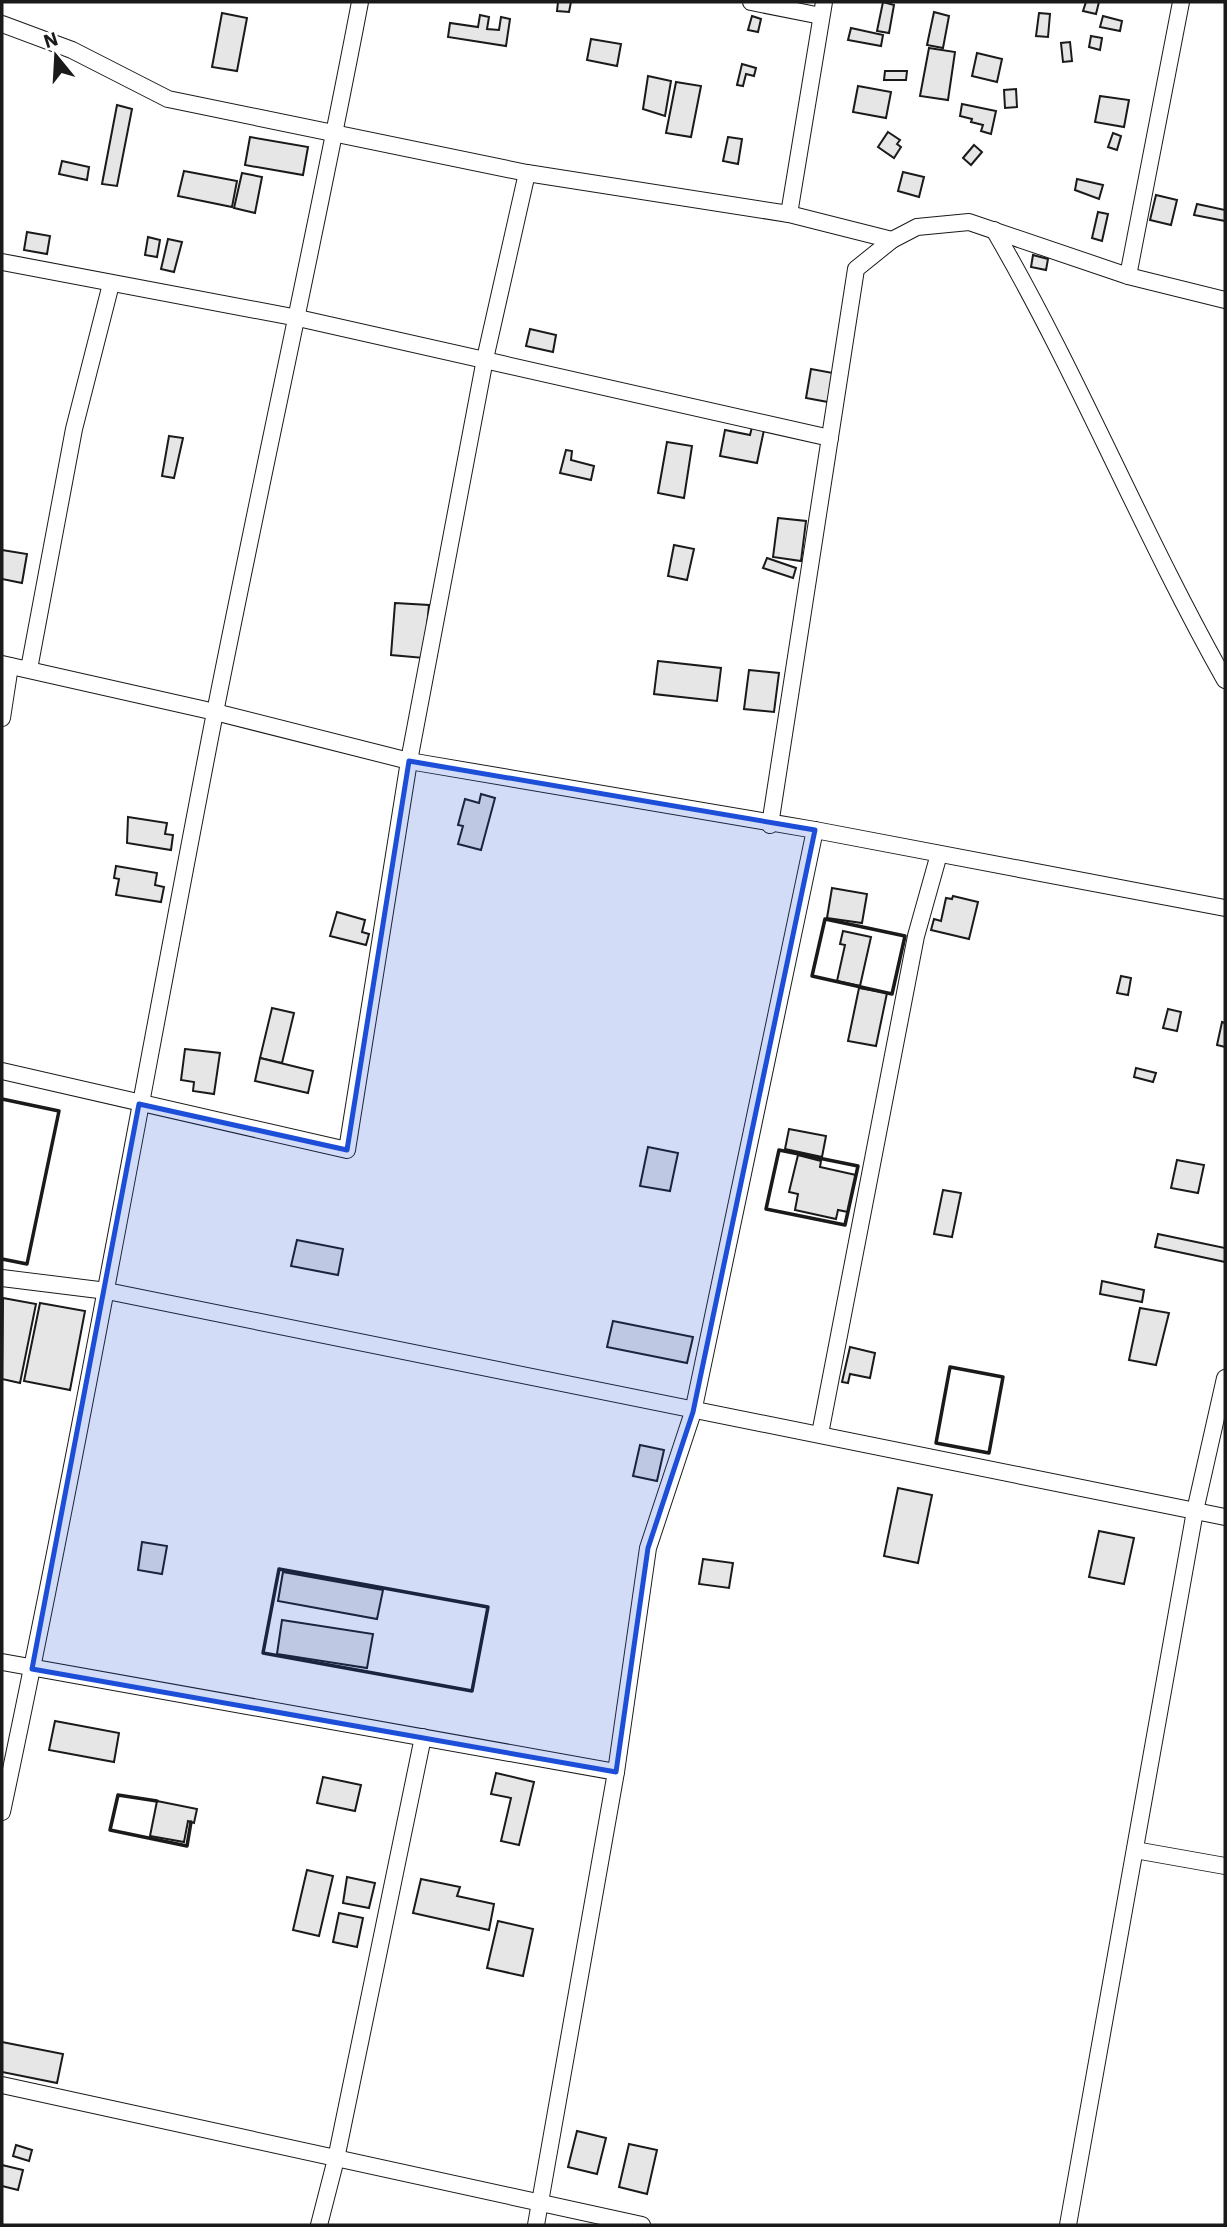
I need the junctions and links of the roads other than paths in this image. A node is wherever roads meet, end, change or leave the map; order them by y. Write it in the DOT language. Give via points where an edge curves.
graph roads {
  1 [pos="360,2"];
  2 [pos="751,2"];
  3 [pos="1181,2"];
  4 [pos="823,9"];
  5 [pos="2,24"];
  6 [pos="335,133"];
  7 [pos="527,173"];
  8 [pos="789,214"];
  9 [pos="994,230"];
  10 [pos="892,240"];
  11 [pos="2,262"];
  12 [pos="1128,276"];
  13 [pos="111,284"];
  14 [pos="1225,300"];
  15 [pos="298,318"];
  16 [pos="485,359"];
  17 [pos="830,438"];
  18 [pos="6,665"];
  19 [pos="29,670"];
  20 [pos="1225,680"];
  21 [pos="215,712"];
  22 [pos="2,718"];
  23 [pos="409,761"];
  24 [pos="770,825"];
  25 [pos="815,830"];
  26 [pos="939,854"];
  27 [pos="1225,908"];
  28 [pos="2,1071"];
  29 [pos="139,1104"];
  30 [pos="2,1278"];
  31 [pos="107,1291"];
  32 [pos="1225,1378"];
  33 [pos="693,1412"];
  34 [pos="820,1434"];
  35 [pos="1195,1511"];
  36 [pos="1225,1517"];
  37 [pos="2,1662"];
  38 [pos="32,1669"];
  39 [pos="423,1737"];
  40 [pos="616,1772"];
  41 [pos="2,1812"];
  42 [pos="1135,1850"];
  43 [pos="1225,1866"];
  44 [pos="2,2085"];
  45 [pos="336,2159"];
  46 [pos="540,2203"];
  47 [pos="319,2225"];
  48 [pos="536,2225"];
  49 [pos="642,2225"];
  50 [pos="1069,2225"];
  1 -- 6 [label="street"];
  2 -- 4 [label="street"];
  3 -- 12 [label="street"];
  4 -- 8 [label="street"];
  5 -- 6 [label="street" via="72,50 168,99"];
  6 -- 7 [label="street"];
  6 -- 15 [label="street"];
  7 -- 8 [label="street"];
  7 -- 16 [label="street"];
  8 -- 10 [label="street"];
  9 -- 10 [label="street" via="969,222 917,227"];
  9 -- 12 [label="street"];
  9 -- 20 [label="street" via="1044,317"];
  10 -- 17 [label="street" via="856,269"];
  11 -- 13 [label="street"];
  12 -- 14 [label="street"];
  13 -- 15 [label="street"];
  13 -- 19 [label="street" via="74,429"];
  15 -- 16 [label="street"];
  15 -- 21 [label="street"];
  16 -- 17 [label="street"];
  16 -- 23 [label="street"];
  17 -- 24 [label="street"];
  18 -- 19 [label="street"];
  18 -- 22 [label="street"];
  19 -- 21 [label="street"];
  21 -- 23 [label="street"];
  21 -- 29 [label="street"];
  23 -- 24 [label="street"];
  23 -- 29 [label="street" via="347,1150"];
  24 -- 25 [label="street"];
  25 -- 26 [label="street"];
  25 -- 33 [label="street"];
  26 -- 27 [label="street"];
  26 -- 34 [label="street" via="916,936"];
  28 -- 29 [label="street"];
  29 -- 31 [label="street"];
  30 -- 31 [label="street"];
  31 -- 33 [label="street"];
  31 -- 38 [label="street"];
  32 -- 35 [label="street"];
  33 -- 34 [label="street"];
  33 -- 40 [label="street" via="648,1548"];
  34 -- 35 [label="street"];
  35 -- 36 [label="street"];
  35 -- 42 [label="street"];
  37 -- 38 [label="street"];
  38 -- 39 [label="street"];
  38 -- 41 [label="street"];
  39 -- 40 [label="street"];
  39 -- 45 [label="street"];
  40 -- 46 [label="street"];
  42 -- 43 [label="street"];
  42 -- 50 [label="street"];
  44 -- 45 [label="street"];
  45 -- 46 [label="street"];
  45 -- 47 [label="street"];
  46 -- 48 [label="street"];
  46 -- 49 [label="street"];
}
